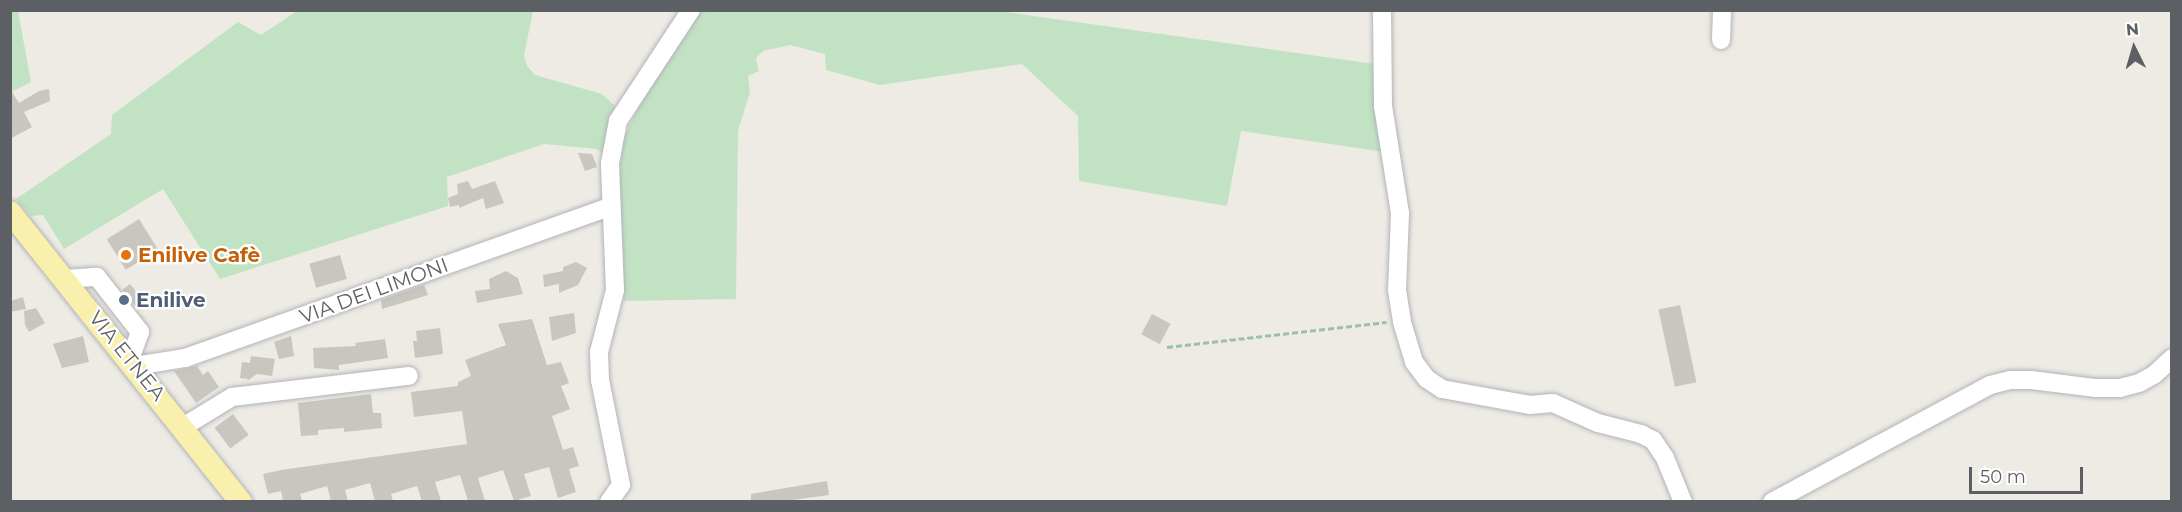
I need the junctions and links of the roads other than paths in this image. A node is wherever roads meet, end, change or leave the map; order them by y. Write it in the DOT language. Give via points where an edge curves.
graph roads {
  1 [pos="691,10"];
  2 [pos="1382,10"];
  3 [pos="1722,10"];
  4 [pos="1721,40"];
  5 [pos="610,207"];
  6 [pos="10,213"];
  7 [pos="2172,358"];
  8 [pos="133,363"];
  9 [pos="409,376"];
  10 [pos="183,427"];
  11 [pos="241,501"];
  12 [pos="609,501"];
  13 [pos="1683,501"];
  14 [pos="1772,501"];
  1 -- 5 [label="street" via="618,121 610,163"];
  2 -- 13 [label="street" via="1383,106 1400,213 1395,322 1414,362 1427,379 1442,389 1530,405 1554,403 1598,423 1653,440"];
  3 -- 4 [label="street"];
  5 -- 8 [label="street, VIA DEI LIMONI" via="185,358"];
  5 -- 12 [label="street" via="615,290 599,352 600,381 621,485"];
  6 -- 8 [label="main road, VIA ETNEA"];
  7 -- 14 [label="street" via="2155,374 2120,388 2031,380 1990,385"];
  8 -- 10 [label="main road, VIA ETNEA"];
  9 -- 10 [label="street" via="232,397"];
  10 -- 11 [label="main road, VIA ETNEA"];
}
